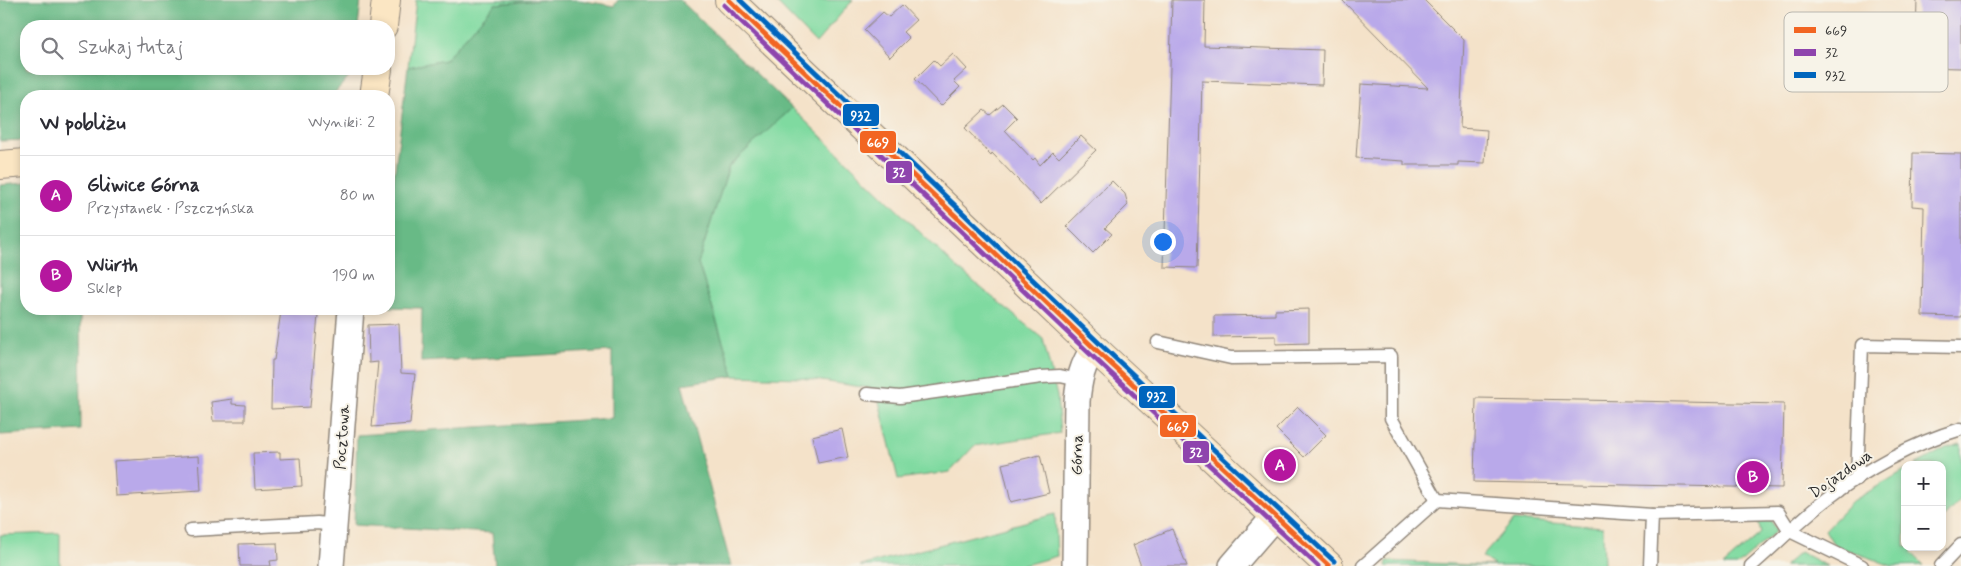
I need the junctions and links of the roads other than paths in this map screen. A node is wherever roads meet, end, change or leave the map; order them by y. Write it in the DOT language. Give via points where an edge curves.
graph roads {
  1 [pos="386,0"];
  2 [pos="729,0"];
  3 [pos="384,20"];
  4 [pos="377,75"];
  5 [pos="375,90"];
  6 [pos="20,163"];
  7 [pos="0,165"];
  8 [pos="351,315"];
  9 [pos="1158,342"];
  10 [pos="1094,348"];
  11 [pos="1961,348"];
  12 [pos="1079,380"];
  13 [pos="867,394"];
  14 [pos="1961,429"];
  15 [pos="1856,479"];
  16 [pos="1437,500"];
  17 [pos="1652,515"];
  18 [pos="1275,516"];
  19 [pos="334,525"];
  20 [pos="191,530"];
  21 [pos="1790,531"];
  22 [pos="1961,545"];
  23 [pos="1073,565"];
  24 [pos="331,566"];
  25 [pos="1232,566"];
  26 [pos="1329,566"];
  27 [pos="1363,566"];
  28 [pos="1650,566"];
  29 [pos="1751,566"];
  30 [pos="1862,566"];
  31 [pos="1941,566"];
  1 -- 3 [label="main road"];
  2 -- 10 [label="main road"];
  4 -- 5 [label="main road"];
  6 -- 7 [label="main road"];
  8 -- 19 [label="street, Pocztowa"];
  9 -- 16 [label="lane" via="1231,358 1391,356 1390,418"];
  10 -- 12 [label="street, Górna" via="1084,362"];
  10 -- 18 [label="main road"];
  11 -- 15 [label="lane" via="1862,345"];
  12 -- 13 [label="lane" via="1041,377 900,397"];
  12 -- 23 [label="street, Górna"];
  14 -- 15 [label="lane, Dojazdowa" via="1930,438"];
  15 -- 21 [label="lane, Dojazdowa"];
  16 -- 17 [label="lane"];
  16 -- 27 [label="lane"];
  17 -- 21 [label="lane" via="1778,512"];
  17 -- 28 [label="lane"];
  18 -- 25 [label="street"];
  18 -- 26 [label="main road"];
  19 -- 20 [label="lane" via="317,523"];
  19 -- 24 [label="street, Pocztowa"];
  21 -- 29 [label="lane, Dojazdowa"];
  21 -- 30 [label="lane"];
  22 -- 31 [label="lane"];
}
